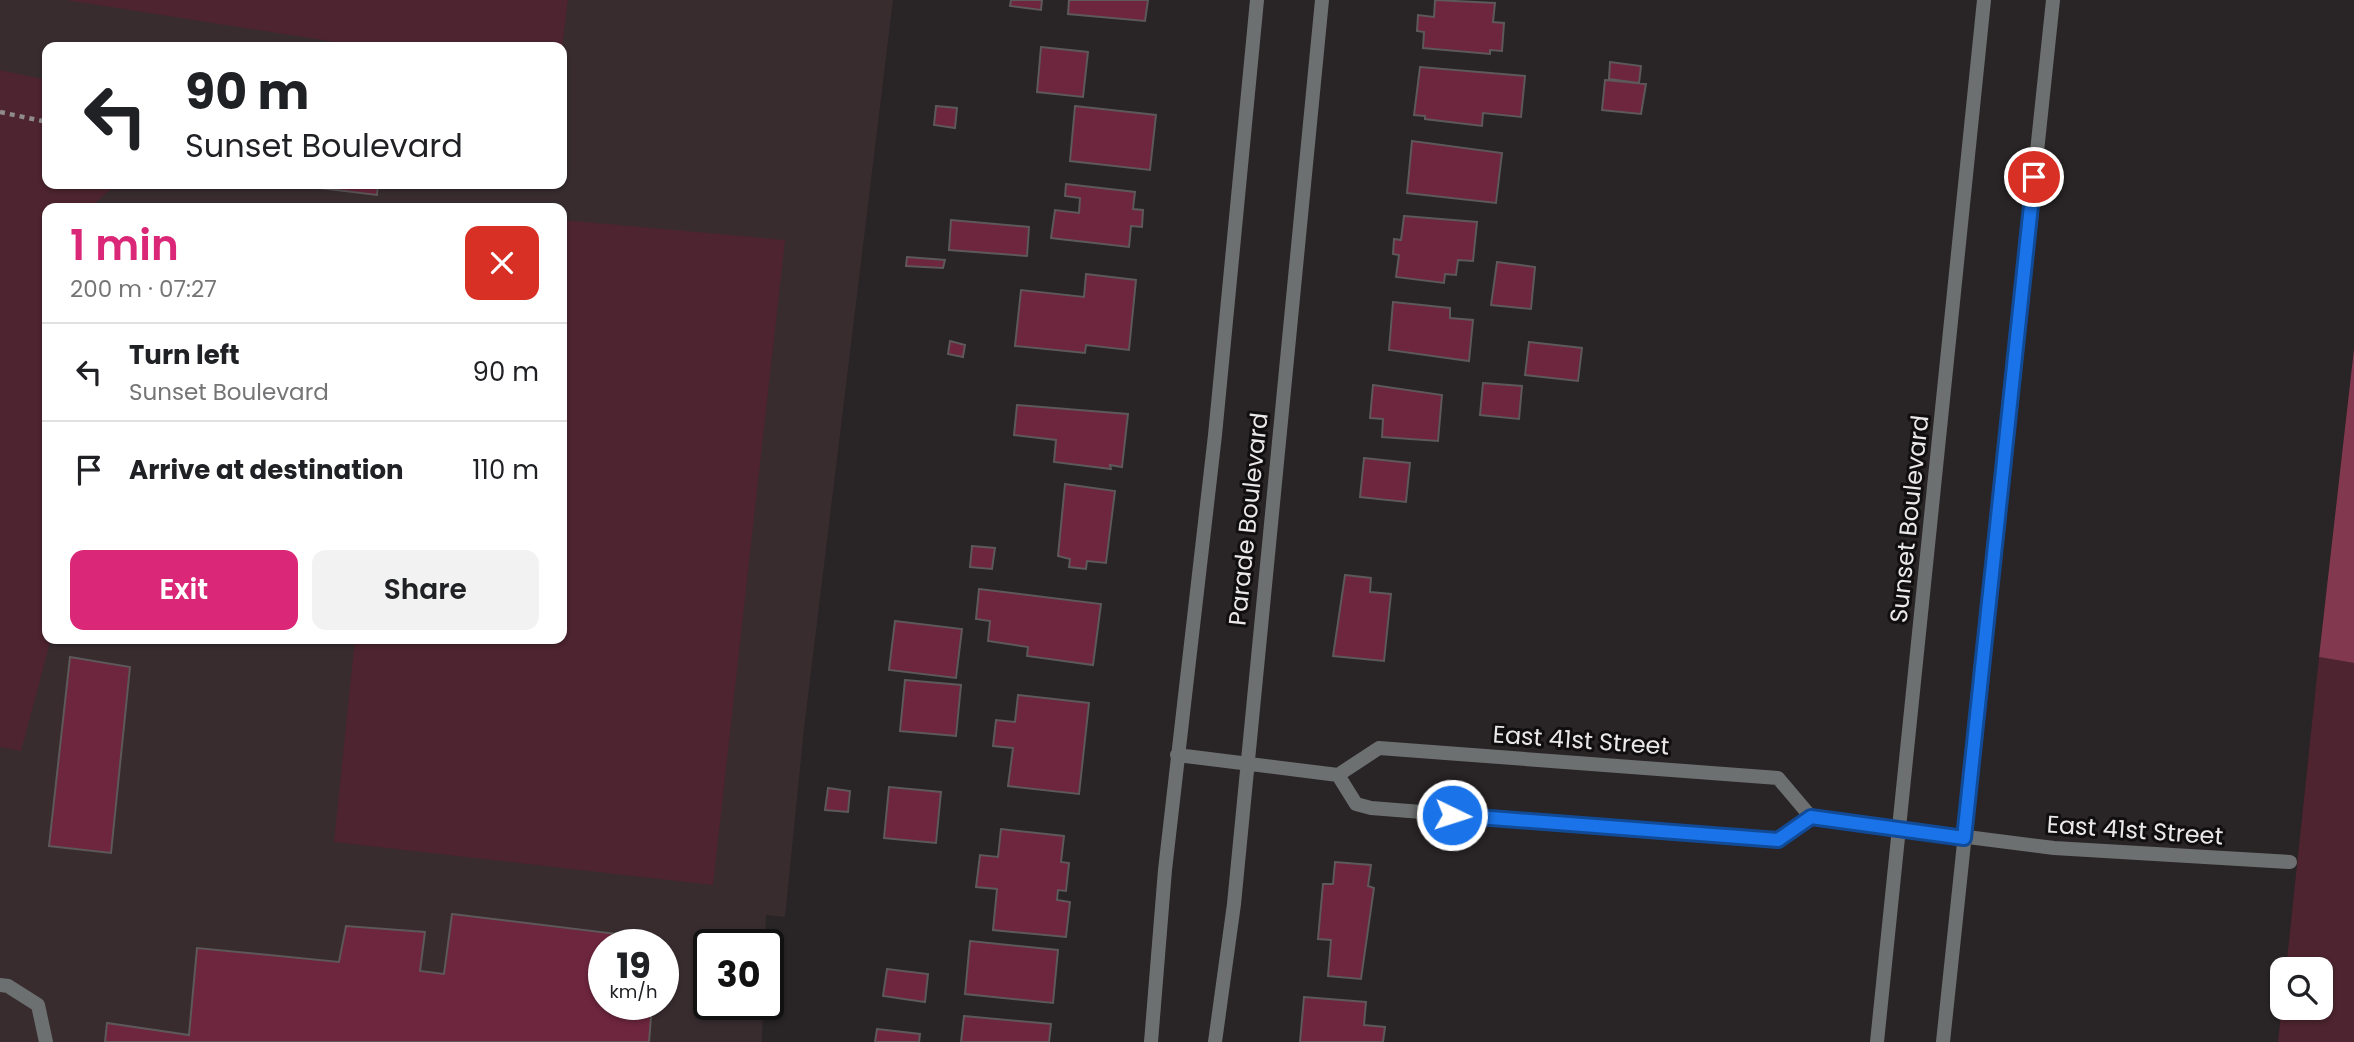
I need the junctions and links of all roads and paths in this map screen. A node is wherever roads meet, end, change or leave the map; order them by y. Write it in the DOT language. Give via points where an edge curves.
graph roads {
  1 [pos="1257,0"];
  2 [pos="1322,0"];
  3 [pos="1984,0"];
  4 [pos="2053,0"];
  5 [pos="0,112"];
  6 [pos="42,121"];
  7 [pos="1177,755"];
  8 [pos="1248,763"];
  9 [pos="1338,775"];
  10 [pos="1811,817"];
  11 [pos="1899,829"];
  12 [pos="1964,838"];
  13 [pos="2290,862"];
  14 [pos="0,985"];
  15 [pos="46,1042"];
  16 [pos="1151,1042"];
  17 [pos="1215,1042"];
  18 [pos="1877,1042"];
  19 [pos="1943,1042"];
  1 -- 7 [label="street, Parade Boulevard" via="1215,436"];
  2 -- 8 [label="street, Parade Boulevard"];
  3 -- 11 [label="street, Sunset Boulevard"];
  4 -- 12 [label="street"];
  5 -- 6 [label="path"];
  7 -- 8 [label="street"];
  7 -- 16 [label="street, Parade Boulevard"];
  8 -- 9 [label="street"];
  8 -- 17 [label="street, Parade Boulevard"];
  9 -- 10 [label="street" via="1356,804 1371,808 1778,840"];
  9 -- 10 [label="street, East 41st Street" via="1379,748 1778,778"];
  10 -- 11 [label="street, East 41st Street"];
  11 -- 12 [label="street, East 41st Street"];
  11 -- 18 [label="street, Sunset Boulevard"];
  12 -- 13 [label="street, East 41st Street"];
  12 -- 19 [label="street"];
  14 -- 15 [label="street" via="38,1005"];
}
